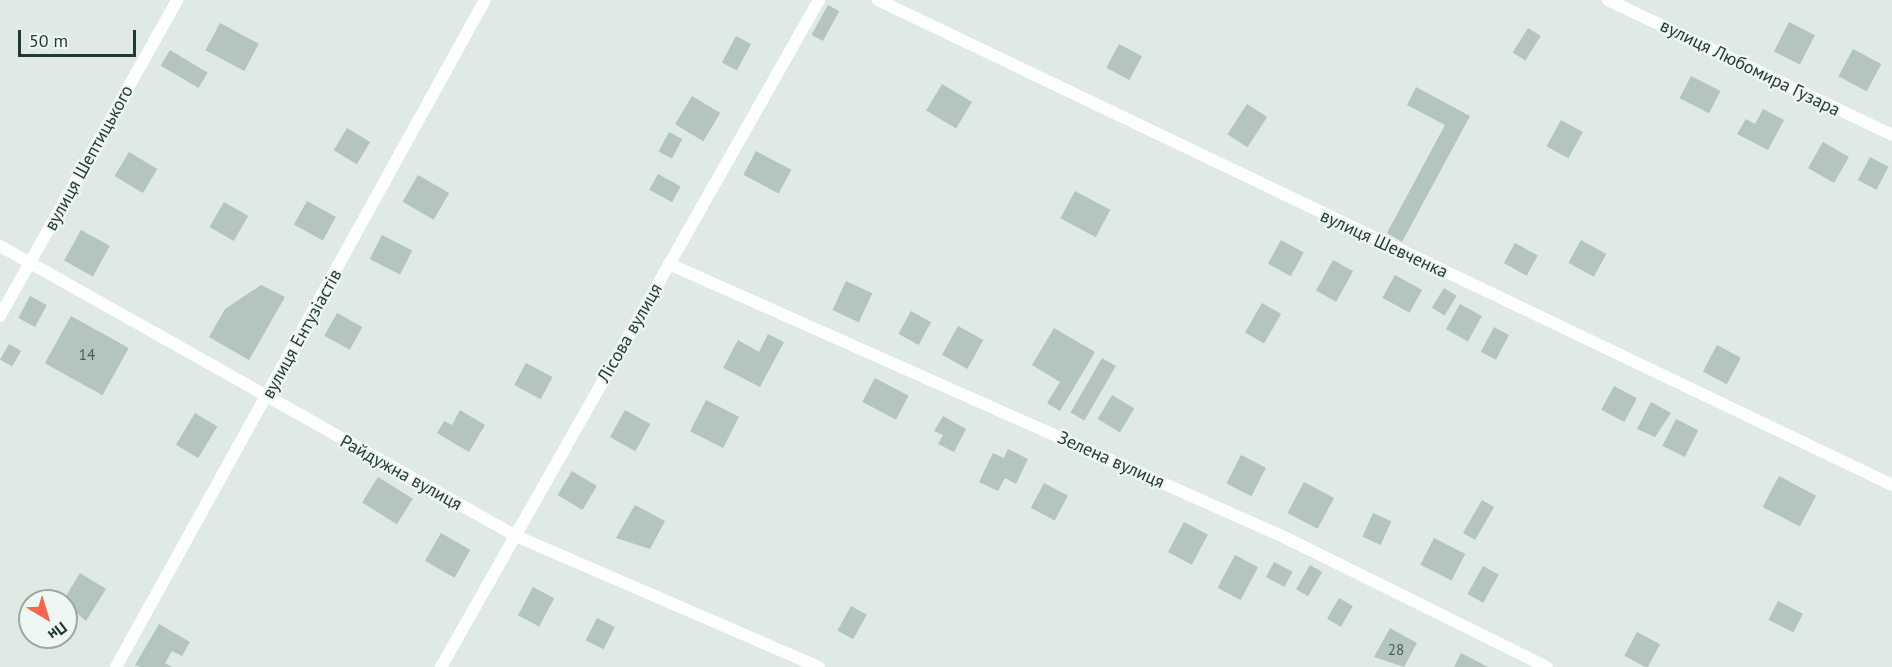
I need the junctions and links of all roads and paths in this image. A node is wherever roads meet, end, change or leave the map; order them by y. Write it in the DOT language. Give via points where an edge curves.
graph roads {
  1 [pos="177,0"];
  2 [pos="485,0"];
  3 [pos="819,0"];
  4 [pos="878,0"];
  5 [pos="1608,0"];
  6 [pos="1892,135"];
  7 [pos="0,246"];
  8 [pos="30,263"];
  9 [pos="669,264"];
  10 [pos="0,316"];
  11 [pos="267,398"];
  12 [pos="1892,485"];
  13 [pos="516,536"];
  14 [pos="116,667"];
  15 [pos="441,667"];
  16 [pos="819,667"];
  17 [pos="1547,667"];
  1 -- 8 [label="street, вулиця Шептицького"];
  2 -- 11 [label="street, вулиця Ентузіастів"];
  3 -- 9 [label="street, Лісова вулиця"];
  4 -- 12 [label="street, вулиця Шевченка"];
  5 -- 6 [label="street, вулиця Любомира Гузара"];
  7 -- 8 [label="street, Райдужна вулиця"];
  8 -- 10 [label="street, вулиця Шептицького"];
  8 -- 11 [label="street, Райдужна вулиця"];
  9 -- 13 [label="street, Лісова вулиця"];
  9 -- 17 [label="street, Зелена вулиця" via="1284,537"];
  11 -- 13 [label="street, Райдужна вулиця"];
  11 -- 14 [label="street, вулиця Ентузіастів"];
  13 -- 15 [label="street, Лісова вулиця"];
  13 -- 16 [label="street, Райдужна вулиця"];
}
